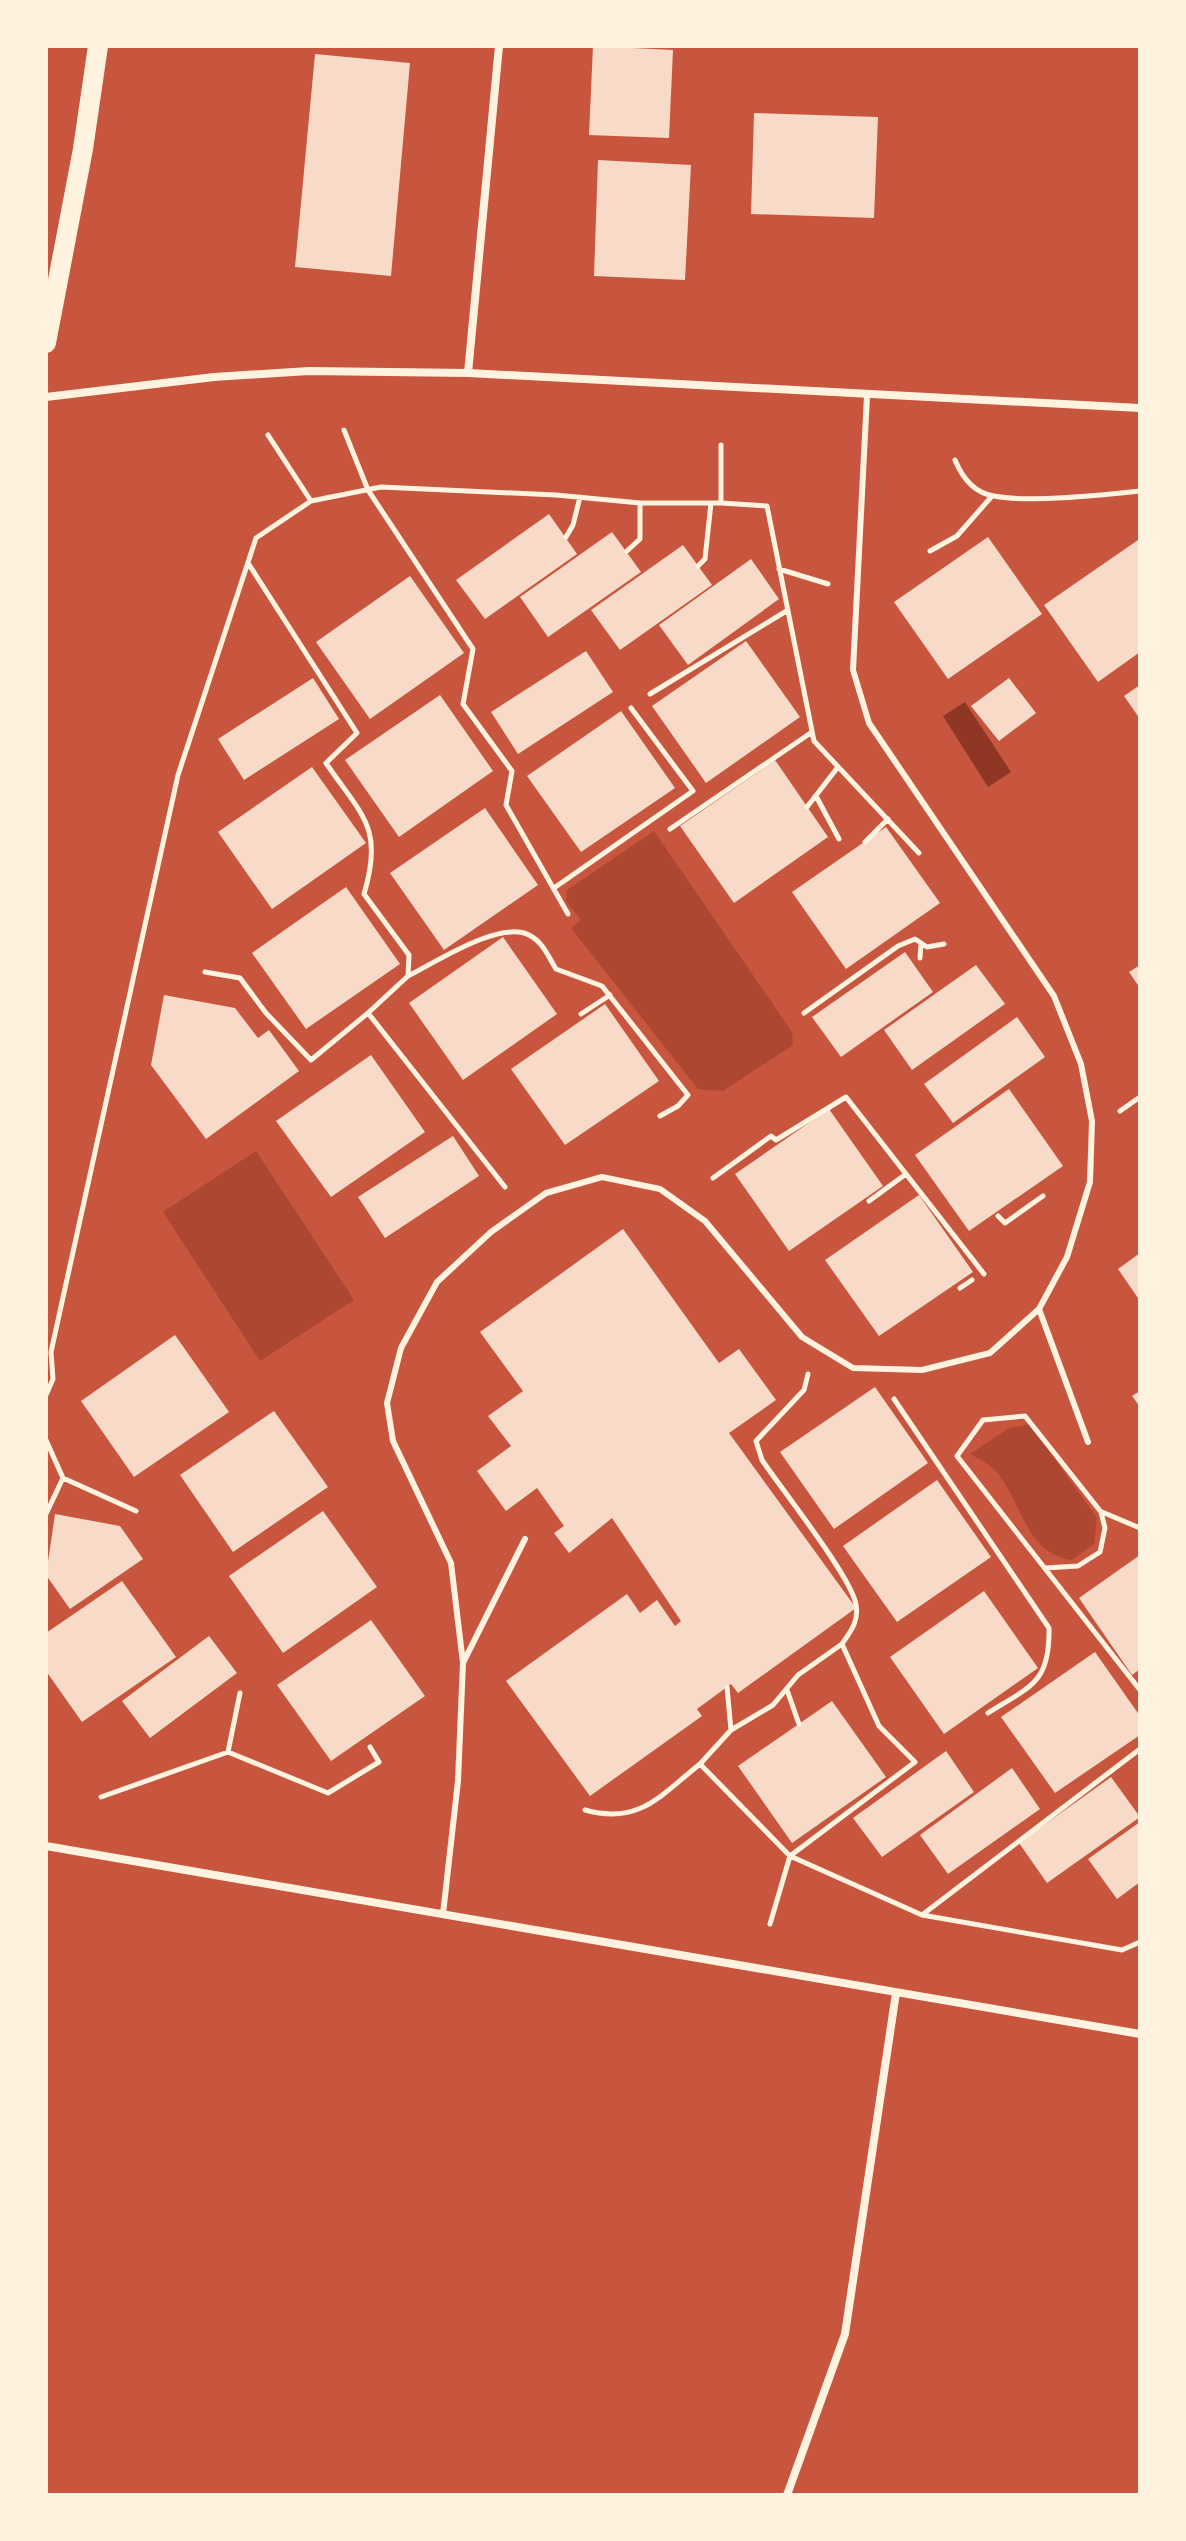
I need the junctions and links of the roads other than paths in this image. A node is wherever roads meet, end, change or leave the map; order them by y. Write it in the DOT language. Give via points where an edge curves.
graph roads {
  1 [pos="98,46"];
  2 [pos="499,46"];
  3 [pos="46,343"];
  4 [pos="468,373"];
  5 [pos="867,396"];
  6 [pos="46,397"];
  7 [pos="1140,408"];
  8 [pos="1039,1309"];
  9 [pos="1088,1442"];
  10 [pos="525,1539"];
  11 [pos="463,1663"];
  12 [pos="46,1846"];
  13 [pos="443,1914"];
  14 [pos="896,1993"];
  15 [pos="1140,2034"];
  16 [pos="787,2495"];
  1 -- 3 [label="main road"];
  2 -- 4 [label="street"];
  4 -- 5 [label="street"];
  4 -- 6 [label="street" via="309,371"];
  5 -- 7 [label="street"];
  5 -- 8 [label="lane" via="853,670 869,723 1054,996 1081,1064 1089,1107 1090,1182 1067,1257"];
  8 -- 9 [label="lane"];
  8 -- 11 [label="lane" via="990,1353 922,1370 853,1368 802,1337 705,1221 660,1189 602,1177 546,1193 491,1232 437,1282 401,1348 387,1403 393,1441 451,1563"];
  10 -- 11 [label="lane"];
  11 -- 13 [label="lane" via="458,1781"];
  12 -- 13 [label="street"];
  13 -- 14 [label="street"];
  14 -- 15 [label="street"];
  14 -- 16 [label="street" via="845,2334"];
}
